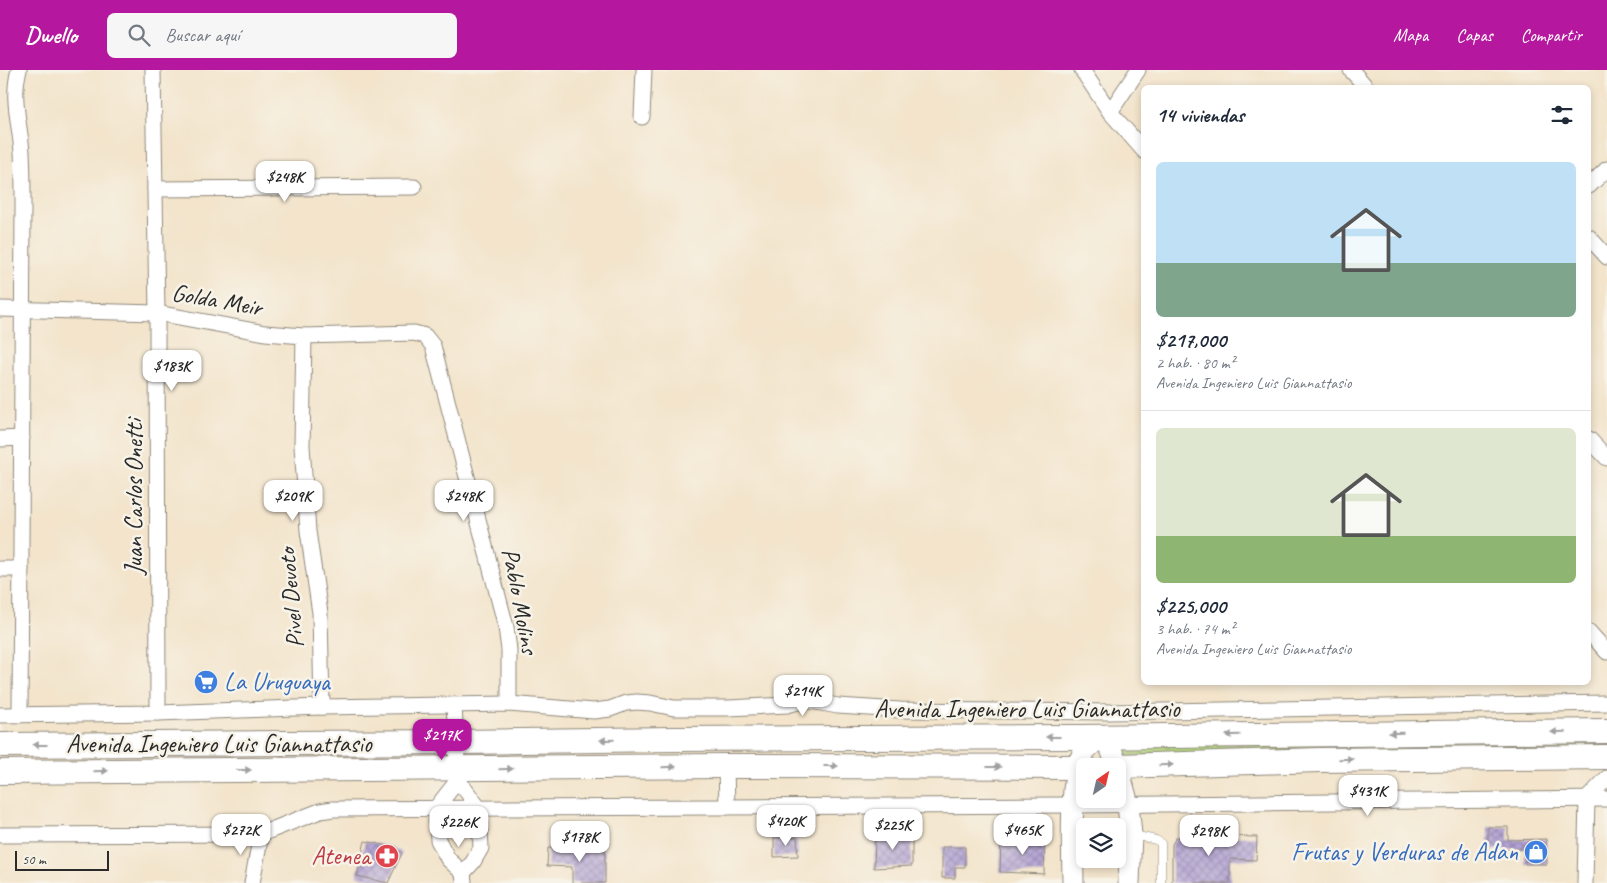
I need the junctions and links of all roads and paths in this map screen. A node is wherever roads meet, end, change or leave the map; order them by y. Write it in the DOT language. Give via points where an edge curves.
graph roads {
  1 [pos="19,70"];
  2 [pos="153,70"];
  3 [pos="644,70"];
  4 [pos="1082,70"];
  5 [pos="1138,70"];
  6 [pos="1351,70"];
  7 [pos="1364,85"];
  8 [pos="1110,112"];
  9 [pos="642,118"];
  10 [pos="1141,148"];
  11 [pos="1607,169"];
  12 [pos="1591,184"];
  13 [pos="414,187"];
  14 [pos="156,189"];
  15 [pos="1591,239"];
  16 [pos="1607,257"];
  17 [pos="0,309"];
  18 [pos="22,310"];
  19 [pos="157,313"];
  20 [pos="304,336"];
  21 [pos="425,336"];
  22 [pos="22,438"];
  23 [pos="0,439"];
  24 [pos="1591,441"];
  25 [pos="1607,458"];
  26 [pos="0,569"];
  27 [pos="21,570"];
  28 [pos="1591,634"];
  29 [pos="1607,652"];
  30 [pos="1607,703"];
  31 [pos="454,704"];
  32 [pos="508,704"];
  33 [pos="322,707"];
  34 [pos="1108,712"];
  35 [pos="158,714"];
  36 [pos="0,715"];
  37 [pos="20,715"];
  38 [pos="1607,731"];
  39 [pos="1102,736"];
  40 [pos="456,742"];
  41 [pos="0,745"];
  42 [pos="1607,756"];
  43 [pos="1083,758"];
  44 [pos="1114,758"];
  45 [pos="726,766"];
  46 [pos="1126,766"];
  47 [pos="1076,767"];
  48 [pos="0,772"];
  49 [pos="458,775"];
  50 [pos="1607,778"];
  51 [pos="1076,791"];
  52 [pos="1126,798"];
  53 [pos="1587,799"];
  54 [pos="1607,799"];
  55 [pos="1073,805"];
  56 [pos="1128,805"];
  57 [pos="727,807"];
  58 [pos="436,808"];
  59 [pos="479,808"];
  60 [pos="261,834"];
  61 [pos="1131,834"];
  62 [pos="0,835"];
  63 [pos="463,878"];
  64 [pos="252,883"];
  65 [pos="1073,883"];
  66 [pos="1129,883"];
  67 [pos="1161,883"];
  68 [pos="1584,883"];
  1 -- 18 [label="street" via="16,108 22,151"];
  2 -- 14 [label="street, Juan Carlos Onetti"];
  3 -- 9 [label="street"];
  4 -- 8 [label="street"];
  5 -- 8 [label="street"];
  6 -- 7 [label="street"];
  8 -- 10 [label="street"];
  11 -- 12 [label="street"];
  13 -- 14 [label="street"];
  14 -- 19 [label="street, Juan Carlos Onetti"];
  15 -- 16 [label="street"];
  17 -- 18 [label="street, Golda Meir"];
  18 -- 19 [label="street, Golda Meir"];
  18 -- 22 [label="street"];
  19 -- 20 [label="street, Golda Meir" via="265,334"];
  19 -- 35 [label="street, Juan Carlos Onetti"];
  20 -- 21 [label="street, Golda Meir" via="414,333"];
  20 -- 33 [label="street, Pivel Devoto" via="302,446 308,531 320,613"];
  21 -- 32 [label="street, Pablo Molins" via="433,346 500,602 510,650"];
  22 -- 23 [label="street"];
  22 -- 27 [label="street"];
  24 -- 25 [label="street"];
  26 -- 27 [label="street"];
  27 -- 37 [label="street"];
  28 -- 29 [label="street"];
  30 -- 34 [label="street, Avenida Ingeniero Luis Giannattasio"];
  31 -- 32 [label="street, Avenida Ingeniero Luis Giannattasio"];
  31 -- 33 [label="street, Avenida Ingeniero Luis Giannattasio"];
  31 -- 40 [label="street"];
  32 -- 34 [label="street, Avenida Ingeniero Luis Giannattasio" via="594,711 637,702 674,708 729,708 805,700 838,706 900,710"];
  33 -- 35 [label="street, Avenida Ingeniero Luis Giannattasio"];
  34 -- 39 [label="street"];
  35 -- 37 [label="street, Avenida Ingeniero Luis Giannattasio"];
  36 -- 37 [label="street, Avenida Ingeniero Luis Giannattasio"];
  38 -- 39 [label="main road, Avenida Ingeniero Luis Giannattasio, one-way"];
  39 -- 40 [label="main road, Avenida Ingeniero Luis Giannattasio, one-way"];
  39 -- 43 [label="street" via="1085,750"];
  39 -- 44 [label="street"];
  40 -- 41 [label="main road, Avenida Ingeniero Luis Giannattasio, one-way"];
  40 -- 49 [label="street"];
  46 -- 42 [label="main road, one-way"];
  45 -- 47 [label="main road, Avenida Ingeniero Luis Giannattasio, one-way"];
  49 -- 45 [label="main road, Avenida Ingeniero Luis Giannattasio, one-way"];
  45 -- 57 [label="street"];
  48 -- 49 [label="main road, Avenida Ingeniero Luis Giannattasio, one-way"];
  49 -- 58 [label="street"];
  49 -- 59 [label="street"];
  50 -- 53 [label="street"];
  51 -- 55 [label="street"];
  52 -- 56 [label="street"];
  53 -- 54 [label="street"];
  53 -- 56 [label="street"];
  53 -- 68 [label="street"];
  55 -- 56 [label="street"];
  55 -- 57 [label="street"];
  55 -- 65 [label="street"];
  56 -- 61 [label="street"];
  57 -- 59 [label="street"];
  58 -- 59 [label="street"];
  58 -- 60 [label="street" via="333,809"];
  58 -- 63 [label="street" via="438,840"];
  59 -- 63 [label="street" via="481,848"];
  60 -- 62 [label="street"];
  60 -- 64 [label="street"];
  61 -- 66 [label="street"];
  61 -- 67 [label="lane" via="1161,843"];
}
